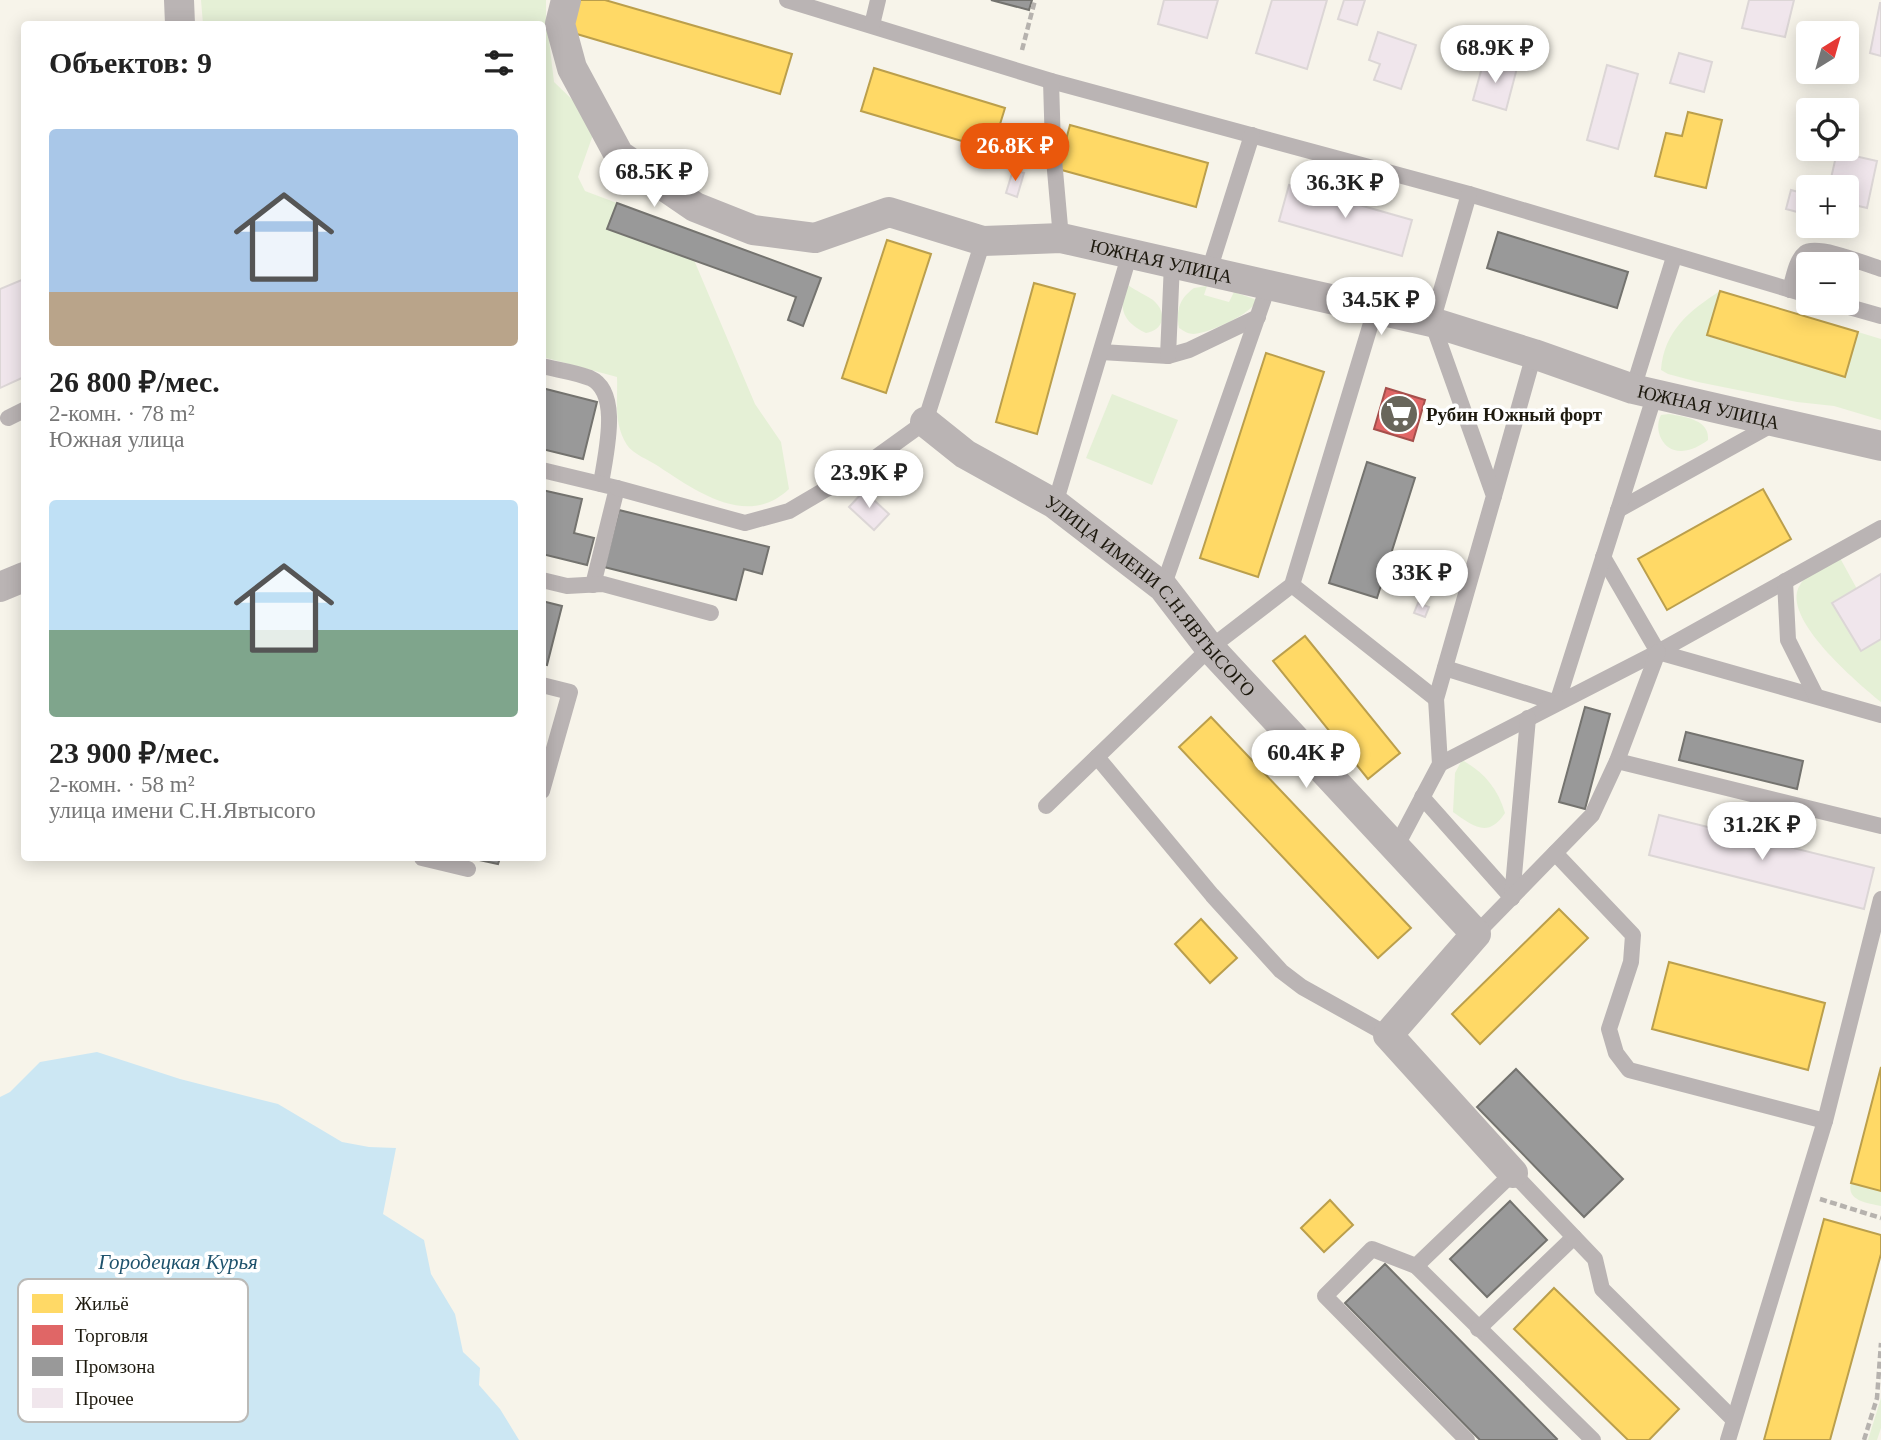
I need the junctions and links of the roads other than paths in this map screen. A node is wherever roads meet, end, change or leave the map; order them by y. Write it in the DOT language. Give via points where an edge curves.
graph roads {
  1 [pos="179,0"];
  2 [pos="566,0"];
  3 [pos="787,0"];
  4 [pos="878,0"];
  5 [pos="832,6"];
  6 [pos="180,21"];
  7 [pos="872,25"];
  8 [pos="1051,81"];
  9 [pos="1252,135"];
  10 [pos="1469,194"];
  11 [pos="1061,238"];
  12 [pos="983,241"];
  13 [pos="1130,254"];
  14 [pos="1674,257"];
  15 [pos="1172,263"];
  16 [pos="1881,268"];
  17 [pos="1209,271"];
  18 [pos="1269,284"];
  19 [pos="1790,290"];
  20 [pos="1796,292"];
  21 [pos="1375,310"];
  22 [pos="1859,310"];
  23 [pos="1881,316"];
  24 [pos="1258,317"];
  25 [pos="1432,322"];
  26 [pos="1101,352"];
  27 [pos="1534,354"];
  28 [pos="1168,356"];
  29 [pos="546,367"];
  30 [pos="1644,391"];
  31 [pos="21,412"];
  32 [pos="8,418"];
  33 [pos="925,422"];
  34 [pos="1777,422"];
  35 [pos="1881,446"];
  36 [pos="546,471"];
  37 [pos="609,486"];
  38 [pos="1494,496"];
  39 [pos="1055,503"];
  40 [pos="1618,510"];
  41 [pos="1881,528"];
  42 [pos="1604,557"];
  43 [pos="21,578"];
  44 [pos="546,581"];
  45 [pos="1785,581"];
  46 [pos="593,585"];
  47 [pos="1292,585"];
  48 [pos="0,587"];
  49 [pos="1163,587"];
  50 [pos="711,613"];
  51 [pos="1210,648"];
  52 [pos="1658,652"];
  53 [pos="1445,668"];
  54 [pos="546,686"];
  55 [pos="1816,696"];
  56 [pos="1436,699"];
  57 [pos="1557,704"];
  58 [pos="1881,715"];
  59 [pos="1528,718"];
  60 [pos="1097,757"];
  61 [pos="1618,761"];
  62 [pos="1440,764"];
  63 [pos="546,783"];
  64 [pos="1422,797"];
  65 [pos="1046,806"];
  66 [pos="1881,826"];
  67 [pos="1395,849"];
  68 [pos="1555,853"];
  69 [pos="435,861"];
  70 [pos="468,869"];
  71 [pos="1512,898"];
  72 [pos="1881,900"];
  73 [pos="1476,934"];
  74 [pos="1388,1035"];
  75 [pos="1825,1121"];
  76 [pos="1513,1173"];
  77 [pos="1574,1237"];
  78 [pos="1416,1266"];
  79 [pos="1478,1329"];
  80 [pos="1733,1419"];
  81 [pos="1467,1440"];
  82 [pos="1593,1440"];
  83 [pos="1728,1440"];
  1 -- 6 [label="street"];
  2 -- 12 [label="street, ЮЖНАЯ УЛИЦА" via="560,24 572,68 619,155 695,207 753,230 815,239 889,212"];
  3 -- 5 [label="lane"];
  4 -- 7 [label="lane"];
  5 -- 7 [label="lane"];
  7 -- 8 [label="lane"];
  8 -- 9 [label="lane"];
  8 -- 11 [label="lane"];
  9 -- 10 [label="lane"];
  9 -- 17 [label="lane"];
  10 -- 14 [label="lane"];
  10 -- 25 [label="lane"];
  11 -- 12 [label="street, ЮЖНАЯ УЛИЦА"];
  11 -- 13 [label="street, ЮЖНАЯ УЛИЦА"];
  12 -- 33 [label="lane"];
  13 -- 15 [label="street, ЮЖНАЯ УЛИЦА"];
  13 -- 26 [label="lane"];
  14 -- 19 [label="lane"];
  14 -- 30 [label="lane"];
  15 -- 17 [label="street, ЮЖНАЯ УЛИЦА"];
  15 -- 28 [label="lane"];
  16 -- 19 [label="lane" via="1808,251"];
  17 -- 18 [label="street, ЮЖНАЯ УЛИЦА"];
  18 -- 21 [label="street, ЮЖНАЯ УЛИЦА"];
  18 -- 24 [label="lane"];
  19 -- 20 [label="lane"];
  21 -- 25 [label="street, ЮЖНАЯ УЛИЦА"];
  21 -- 47 [label="lane"];
  22 -- 23 [label="lane"];
  24 -- 28 [label="lane"];
  24 -- 49 [label="lane"];
  25 -- 27 [label="street, ЮЖНАЯ УЛИЦА"];
  25 -- 38 [label="lane"];
  26 -- 28 [label="lane"];
  26 -- 39 [label="lane"];
  27 -- 30 [label="street, ЮЖНАЯ УЛИЦА"];
  27 -- 38 [label="lane"];
  29 -- 37 [label="lane" via="592,379 607,394"];
  30 -- 34 [label="street, ЮЖНАЯ УЛИЦА"];
  30 -- 40 [label="lane"];
  31 -- 32 [label="lane"];
  33 -- 37 [label="lane" via="857,471 789,511 745,523"];
  33 -- 39 [label="street, УЛИЦА ИМЕНИ С.Н.ЯВТЫСОГО" via="965,454"];
  34 -- 35 [label="street, ЮЖНАЯ УЛИЦА"];
  34 -- 40 [label="lane"];
  36 -- 37 [label="lane"];
  37 -- 46 [label="lane"];
  38 -- 53 [label="lane"];
  39 -- 49 [label="street, УЛИЦА ИМЕНИ С.Н.ЯВТЫСОГО"];
  40 -- 42 [label="lane"];
  41 -- 45 [label="lane"];
  42 -- 52 [label="lane"];
  42 -- 57 [label="lane"];
  43 -- 48 [label="street"];
  44 -- 46 [label="lane"];
  45 -- 52 [label="lane"];
  45 -- 55 [label="lane" via="1788,640"];
  46 -- 50 [label="lane"];
  47 -- 51 [label="lane"];
  47 -- 56 [label="lane"];
  49 -- 51 [label="street, УЛИЦА ИМЕНИ С.Н.ЯВТЫСОГО"];
  51 -- 60 [label="lane"];
  51 -- 67 [label="street, УЛИЦА ИМЕНИ С.Н.ЯВТЫСОГО"];
  52 -- 55 [label="lane"];
  52 -- 57 [label="lane"];
  52 -- 61 [label="lane"];
  53 -- 56 [label="lane"];
  53 -- 57 [label="lane"];
  54 -- 63 [label="lane" via="570,692"];
  55 -- 58 [label="lane"];
  56 -- 62 [label="lane"];
  57 -- 59 [label="lane"];
  59 -- 62 [label="lane"];
  59 -- 71 [label="lane"];
  60 -- 65 [label="lane"];
  60 -- 74 [label="lane" via="1281,971 1302,988"];
  61 -- 66 [label="lane"];
  61 -- 68 [label="lane" via="1592,815"];
  62 -- 64 [label="lane"];
  64 -- 67 [label="lane"];
  64 -- 71 [label="lane"];
  67 -- 73 [label="street, УЛИЦА ИМЕНИ С.Н.ЯВТЫСОГО"];
  68 -- 71 [label="lane"];
  68 -- 75 [label="lane" via="1633,935 1630,962 1609,1029 1616,1053 1629,1070"];
  69 -- 70 [label="lane"];
  71 -- 73 [label="lane"];
  72 -- 75 [label="lane"];
  73 -- 74 [label="street"];
  74 -- 76 [label="street"];
  75 -- 80 [label="lane"];
  76 -- 77 [label="lane"];
  76 -- 78 [label="lane"];
  77 -- 79 [label="lane"];
  77 -- 80 [label="lane" via="1595,1259 1602,1289"];
  78 -- 79 [label="lane"];
  78 -- 81 [label="lane" via="1372,1249 1325,1296"];
  79 -- 82 [label="lane"];
  80 -- 83 [label="lane"];
}
